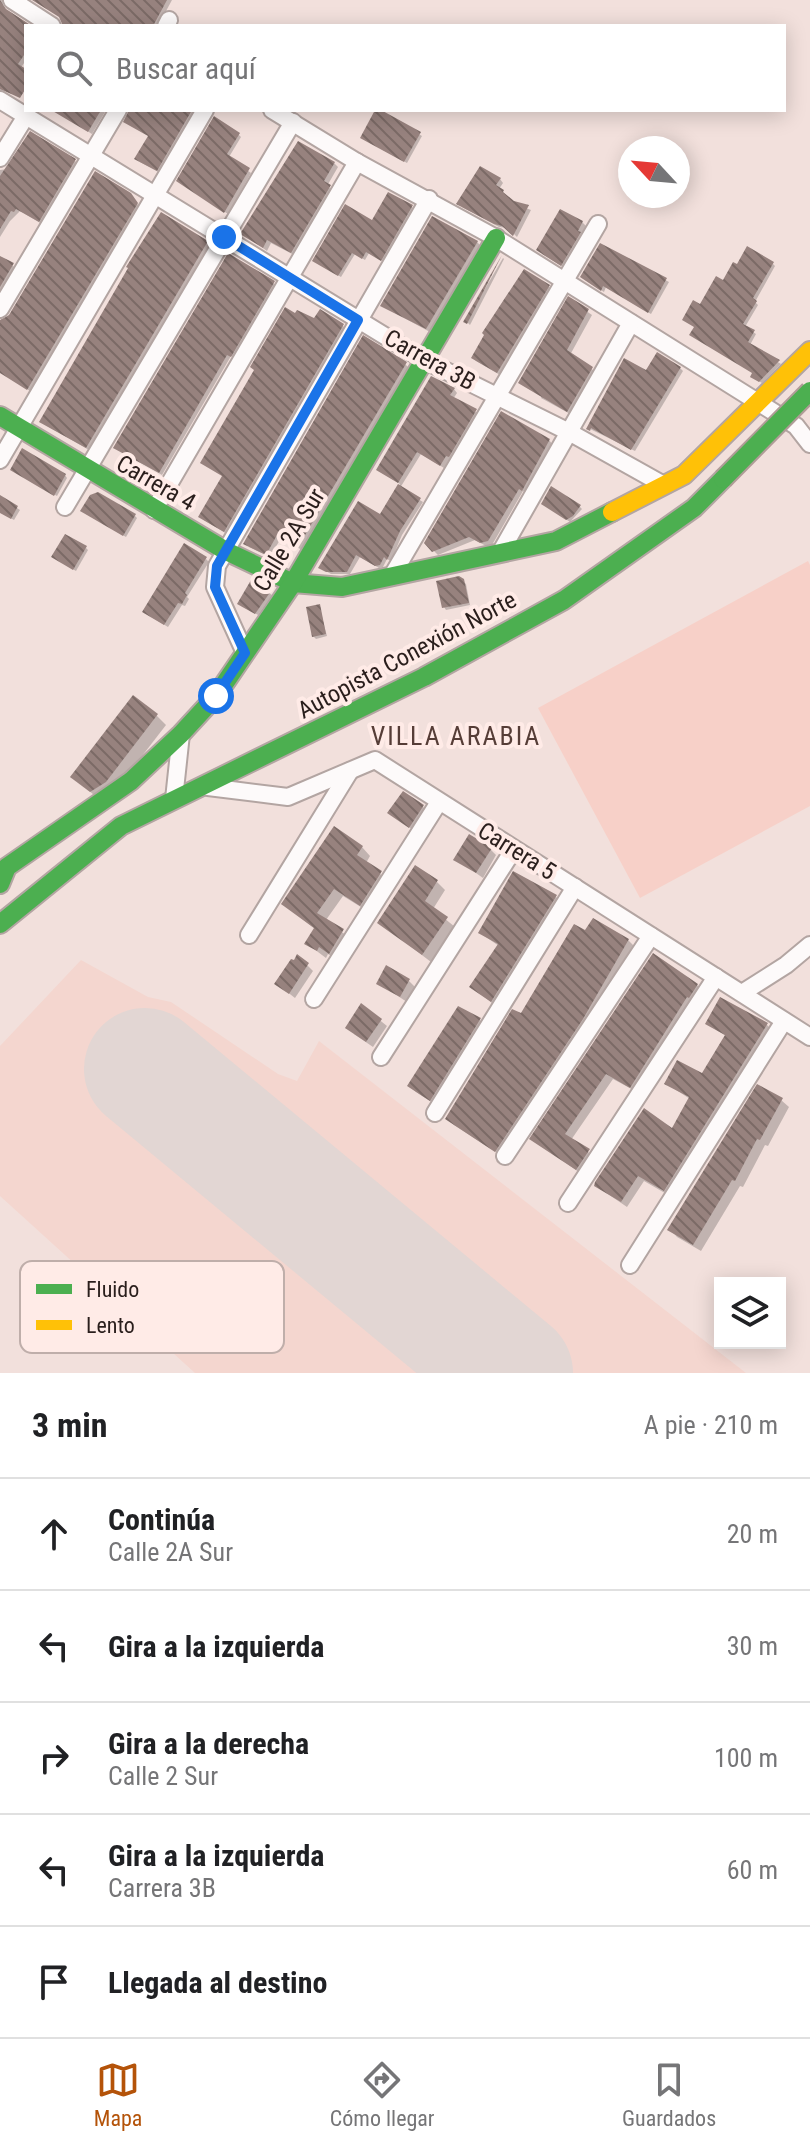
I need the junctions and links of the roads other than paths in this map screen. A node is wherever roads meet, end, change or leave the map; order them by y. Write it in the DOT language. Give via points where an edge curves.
graph roads {
  1 [pos="12,0"];
  2 [pos="49,24"];
  3 [pos="0,100"];
  4 [pos="117,112"];
  5 [pos="204,112"];
  6 [pos="276,112"];
  7 [pos="26,116"];
  8 [pos="293,122"];
  9 [pos="91,156"];
  10 [pos="0,158"];
  11 [pos="357,162"];
  12 [pos="155,195"];
  13 [pos="429,199"];
  14 [pos="598,224"];
  15 [pos="224,237"];
  16 [pos="496,238"];
  17 [pos="289,277"];
  18 [pos="565,281"];
  19 [pos="0,309"];
  20 [pos="358,320"];
  21 [pos="631,323"];
  22 [pos="810,351"];
  23 [pos="424,360"];
  24 [pos="810,391"];
  25 [pos="497,397"];
  26 [pos="759,404"];
  27 [pos="0,416"];
  28 [pos="18,429"];
  29 [pos="569,432"];
  30 [pos="810,444"];
  31 [pos="0,460"];
  32 [pos="87,470"];
  33 [pos="662,484"];
  34 [pos="65,507"];
  35 [pos="154,510"];
  36 [pos="226,551"];
  37 [pos="500,553"];
  38 [pos="393,574"];
  39 [pos="293,583"];
  40 [pos="245,653"];
  41 [pos="181,734"];
  42 [pos="350,771"];
  43 [pos="203,787"];
  44 [pos="174,799"];
  45 [pos="439,802"];
  46 [pos="514,849"];
  47 [pos="0,884"];
  48 [pos="575,887"];
  49 [pos="4,912"];
  50 [pos="249,935"];
  51 [pos="651,936"];
  52 [pos="810,945"];
  53 [pos="716,977"];
  54 [pos="742,993"];
  55 [pos="314,999"];
  56 [pos="784,1021"];
  57 [pos="810,1037"];
  58 [pos="381,1057"];
  59 [pos="435,1113"];
  60 [pos="505,1156"];
  61 [pos="568,1203"];
  62 [pos="630,1265"];
  1 -- 2 [label="street"];
  3 -- 7 [label="street, Carrera 3B"];
  4 -- 9 [label="street"];
  5 -- 12 [label="street"];
  6 -- 8 [label="street"];
  7 -- 9 [label="street, Carrera 3B"];
  7 -- 10 [label="street"];
  8 -- 11 [label="street"];
  8 -- 15 [label="street"];
  9 -- 12 [label="street, Carrera 3B"];
  9 -- 19 [label="street"];
  11 -- 13 [label="street"];
  11 -- 17 [label="street"];
  12 -- 15 [label="street, Carrera 3B"];
  12 -- 28 [label="street"];
  13 -- 16 [label="street"];
  13 -- 20 [label="street"];
  14 -- 18 [label="street"];
  15 -- 17 [label="street, Carrera 3B"];
  15 -- 32 [label="street"];
  16 -- 18 [label="street"];
  16 -- 23 [label="main road, Calle 2A Sur"];
  17 -- 20 [label="street, Carrera 3B"];
  17 -- 35 [label="street"];
  18 -- 21 [label="street"];
  18 -- 25 [label="street"];
  20 -- 23 [label="street, Carrera 3B"];
  20 -- 36 [label="street"];
  21 -- 26 [label="street"];
  21 -- 29 [label="street"];
  22 -- 26 [label="main road"];
  23 -- 25 [label="street, Carrera 3B"];
  23 -- 39 [label="main road, Calle 2A Sur"];
  24 -- 43 [label="main road, Autopista Conexión Norte, bridge" via="694,508 564,600"];
  25 -- 29 [label="street, Carrera 3B"];
  25 -- 38 [label="street"];
  26 -- 30 [label="street" via="796,426"];
  26 -- 33 [label="main road" via="684,475"];
  27 -- 28 [label="main road, Carrera 4"];
  28 -- 31 [label="street"];
  28 -- 32 [label="main road, Carrera 4"];
  29 -- 33 [label="street, Carrera 3B"];
  29 -- 37 [label="street"];
  32 -- 34 [label="street"];
  32 -- 35 [label="main road, Carrera 4"];
  33 -- 37 [label="main road" via="556,541"];
  35 -- 36 [label="main road, Carrera 4"];
  36 -- 39 [label="main road, Carrera 4"];
  36 -- 40 [label="street" via="217,566 215,587"];
  37 -- 38 [label="main road"];
  38 -- 39 [label="main road" via="342,587"];
  39 -- 40 [label="main road, Calle 2A Sur"];
  40 -- 41 [label="main road, Calle 2A Sur"];
  41 -- 44 [label="street"];
  41 -- 47 [label="main road, Calle 2A Sur" via="131,781 7,867"];
  42 -- 43 [label="street, Carrera 5" via="288,797"];
  42 -- 45 [label="street, Carrera 5" via="375,760"];
  42 -- 50 [label="street"];
  43 -- 44 [label="main road, Autopista Conexión Norte"];
  44 -- 49 [label="main road, Autopista Conexión Norte" via="121,826"];
  45 -- 46 [label="street, Carrera 5"];
  45 -- 55 [label="street"];
  46 -- 48 [label="street, Carrera 5"];
  46 -- 58 [label="street"];
  48 -- 51 [label="street, Carrera 5"];
  48 -- 59 [label="street"];
  51 -- 53 [label="street, Carrera 5"];
  51 -- 60 [label="street"];
  52 -- 54 [label="street"];
  53 -- 54 [label="street, Carrera 5"];
  53 -- 61 [label="street"];
  54 -- 56 [label="street, Carrera 5"];
  56 -- 57 [label="street, Carrera 5"];
  56 -- 62 [label="street"];
}
